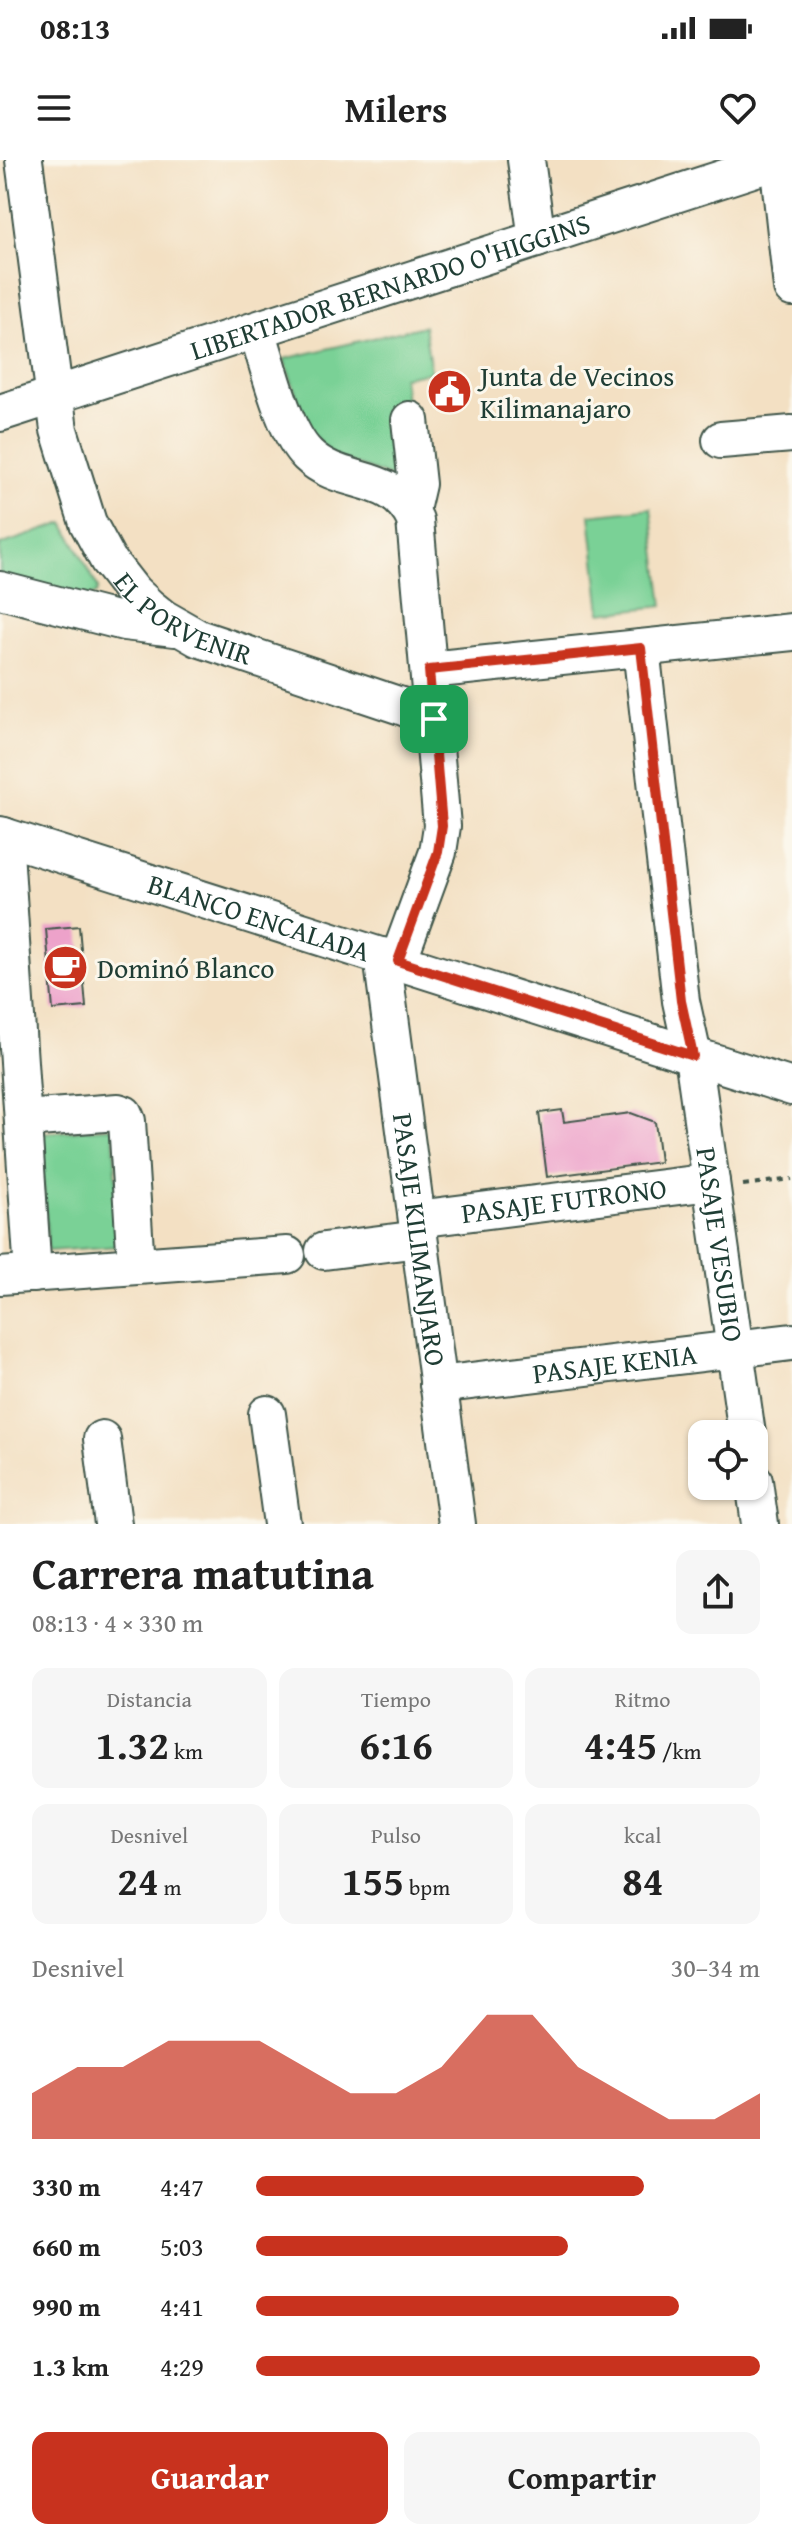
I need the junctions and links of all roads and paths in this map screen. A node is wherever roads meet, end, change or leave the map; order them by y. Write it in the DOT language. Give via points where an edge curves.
graph roads {
  1 [pos="24,160"];
  2 [pos="526,160"];
  3 [pos="769,162"];
  4 [pos="537,239"];
  5 [pos="792,288"];
  6 [pos="257,330"];
  7 [pos="55,395"];
  8 [pos="0,413"];
  9 [pos="410,420"];
  10 [pos="792,434"];
  11 [pos="721,440"];
  12 [pos="411,510"];
  13 [pos="0,590"];
  14 [pos="180,629"];
  15 [pos="792,632"];
  16 [pos="641,648"];
  17 [pos="429,670"];
  18 [pos="434,719"];
  19 [pos="2,835"];
  20 [pos="390,959"];
  21 [pos="693,1056"];
  22 [pos="792,1087"];
  23 [pos="24,1119"];
  24 [pos="792,1179"];
  25 [pos="712,1186"];
  26 [pos="418,1229"];
  27 [pos="324,1251"];
  28 [pos="287,1255"];
  29 [pos="136,1266"];
  30 [pos="16,1275"];
  31 [pos="792,1342"];
  32 [pos="735,1349"];
  33 [pos="438,1385"];
  34 [pos="267,1414"];
  35 [pos="745,1420"];
  36 [pos="102,1439"];
  37 [pos="757,1500"];
  38 [pos="113,1524"];
  39 [pos="282,1524"];
  40 [pos="457,1524"];
  41 [pos="760,1524"];
  1 -- 7 [label="street, EL PORVENIR"];
  2 -- 4 [label="street"];
  3 -- 4 [label="street, LIBERTADOR BERNARDO O'HIGGINS"];
  3 -- 5 [label="street"];
  4 -- 6 [label="street, LIBERTADOR BERNARDO O'HIGGINS"];
  6 -- 7 [label="street, LIBERTADOR BERNARDO O'HIGGINS"];
  6 -- 12 [label="street" via="300,446 327,468 386,487"];
  7 -- 8 [label="street, LIBERTADOR BERNARDO O'HIGGINS"];
  7 -- 14 [label="street, EL PORVENIR" via="59,430 97,542 133,592"];
  9 -- 12 [label="street, PASAJE KILIMANJARO" via="417,484"];
  10 -- 11 [label="street"];
  12 -- 17 [label="street, PASAJE KILIMANJARO"];
  13 -- 14 [label="street" via="124,622"];
  14 -- 18 [label="street, EL PORVENIR"];
  15 -- 16 [label="street"];
  16 -- 17 [label="street"];
  16 -- 21 [label="street, PASAJE VESUBIO" via="681,1001"];
  17 -- 18 [label="street, PASAJE KILIMANJARO"];
  18 -- 20 [label="street, PASAJE KILIMANJARO" via="440,839"];
  19 -- 20 [label="street, BLANCO ENCALADA"];
  19 -- 23 [label="street"];
  20 -- 21 [label="street, BLANCO ENCALADA"];
  20 -- 26 [label="street, PASAJE KILIMANJARO"];
  21 -- 22 [label="street, BLANCO ENCALADA"];
  21 -- 25 [label="street, PASAJE VESUBIO"];
  23 -- 29 [label="street" via="124,1114"];
  23 -- 30 [label="street"];
  24 -- 25 [label="path"];
  25 -- 26 [label="street, PASAJE FUTRONO"];
  25 -- 32 [label="street, PASAJE VESUBIO"];
  26 -- 27 [label="street, PASAJE FUTRONO"];
  26 -- 33 [label="street, PASAJE KILIMANJARO"];
  28 -- 29 [label="street"];
  29 -- 30 [label="street"];
  31 -- 32 [label="street, PASAJE KENIA"];
  32 -- 33 [label="street, PASAJE KENIA"];
  32 -- 35 [label="street, PASAJE VESUBIO"];
  33 -- 40 [label="street, PASAJE KILIMANJARO"];
  34 -- 39 [label="street"];
  36 -- 38 [label="street"];
  37 -- 41 [label="street"];
}
